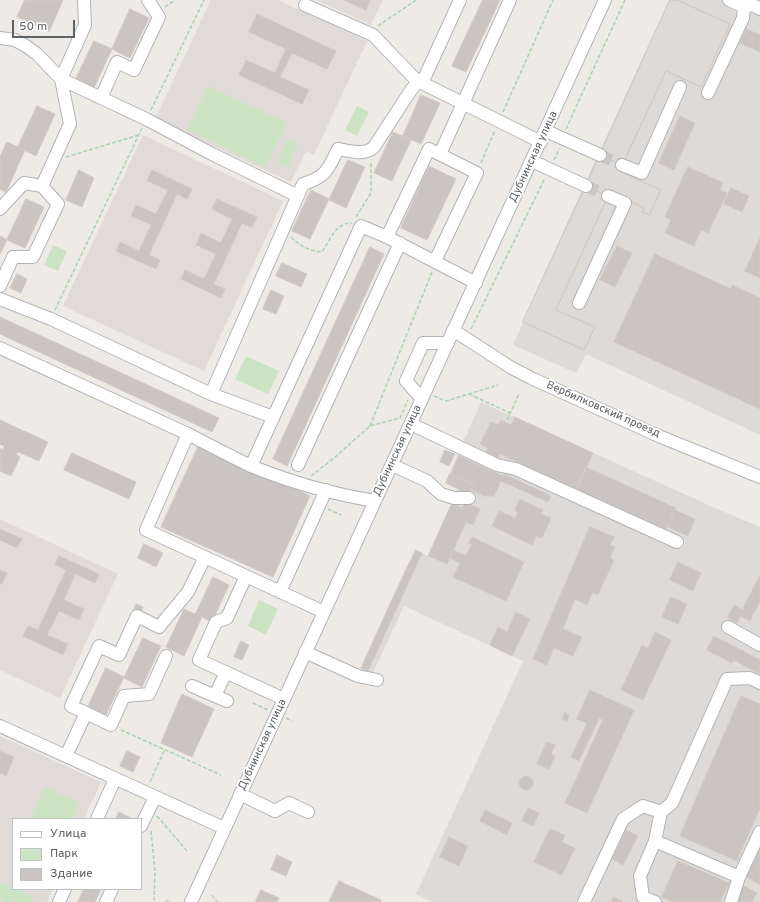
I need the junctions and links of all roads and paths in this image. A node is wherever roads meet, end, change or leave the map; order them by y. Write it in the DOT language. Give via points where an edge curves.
graph roads {
  1 [pos="84,0"];
  2 [pos="148,0"];
  3 [pos="176,0"];
  4 [pos="204,0"];
  5 [pos="416,0"];
  6 [pos="460,0"];
  7 [pos="510,0"];
  8 [pos="553,0"];
  9 [pos="605,0"];
  10 [pos="728,0"];
  11 [pos="746,4"];
  12 [pos="305,5"];
  13 [pos="760,8"];
  14 [pos="156,12"];
  15 [pos="367,33"];
  16 [pos="0,38"];
  17 [pos="61,79"];
  18 [pos="420,83"];
  19 [pos="680,87"];
  20 [pos="708,93"];
  21 [pos="101,98"];
  22 [pos="463,103"];
  23 [pos="146,119"];
  24 [pos="499,121"];
  25 [pos="139,135"];
  26 [pos="543,136"];
  27 [pos="372,150"];
  28 [pos="440,154"];
  29 [pos="600,155"];
  30 [pos="54,160"];
  31 [pos="532,161"];
  32 [pos="622,165"];
  33 [pos="477,172"];
  34 [pos="42,186"];
  35 [pos="586,186"];
  36 [pos="298,196"];
  37 [pos="608,196"];
  38 [pos="0,210"];
  39 [pos="357,224"];
  40 [pos="285,227"];
  41 [pos="387,236"];
  42 [pos="400,243"];
  43 [pos="435,262"];
  44 [pos="476,283"];
  45 [pos="0,286"];
  46 [pos="0,299"];
  47 [pos="579,303"];
  48 [pos="51,319"];
  49 [pos="453,330"];
  50 [pos="448,343"];
  51 [pos="0,348"];
  52 [pos="498,385"];
  53 [pos="413,389"];
  54 [pos="211,394"];
  55 [pos="469,394"];
  56 [pos="520,394"];
  57 [pos="434,396"];
  58 [pos="422,399"];
  59 [pos="510,413"];
  60 [pos="273,417"];
  61 [pos="507,420"];
  62 [pos="411,424"];
  63 [pos="370,426"];
  64 [pos="188,434"];
  65 [pos="298,465"];
  66 [pos="392,465"];
  67 [pos="251,466"];
  68 [pos="760,477"];
  69 [pos="302,483"];
  70 [pos="326,490"];
  71 [pos="469,498"];
  72 [pos="375,501"];
  73 [pos="318,506"];
  74 [pos="341,515"];
  75 [pos="677,542"];
  76 [pos="205,557"];
  77 [pos="246,576"];
  78 [pos="280,592"];
  79 [pos="324,612"];
  80 [pos="728,627"];
  81 [pos="760,645"];
  82 [pos="306,652"];
  83 [pos="166,656"];
  84 [pos="226,672"];
  85 [pos="377,680"];
  86 [pos="760,683"];
  87 [pos="192,686"];
  88 [pos="215,696"];
  89 [pos="284,699"];
  90 [pos="227,701"];
  91 [pos="253,703"];
  92 [pos="269,710"];
  93 [pos="86,713"];
  94 [pos="285,718"];
  95 [pos="292,721"];
  96 [pos="111,725"];
  97 [pos="0,726"];
  98 [pos="164,750"];
  99 [pos="66,756"];
  100 [pos="221,775"];
  101 [pos="115,779"];
  102 [pos="240,794"];
  103 [pos="149,802"];
  104 [pos="308,812"];
  105 [pos="661,812"];
  106 [pos="97,818"];
  107 [pos="142,823"];
  108 [pos="224,828"];
  109 [pos="760,832"];
  110 [pos="655,840"];
  111 [pos="186,851"];
  112 [pos="739,877"];
  113 [pos="65,890"];
  114 [pos="112,890"];
  115 [pos="212,895"];
  116 [pos="166,900"];
  117 [pos="59,902"];
  118 [pos="106,902"];
  119 [pos="154,902"];
  120 [pos="169,902"];
  121 [pos="191,902"];
  122 [pos="217,902"];
  123 [pos="584,902"];
  124 [pos="655,902"];
  125 [pos="731,902"];
  1 -- 17 [label="street" via="85,25"];
  2 -- 14 [label="street"];
  3 -- 14 [label="path"];
  4 -- 23 [label="path"];
  5 -- 15 [label="path"];
  6 -- 18 [label="street"];
  7 -- 22 [label="street"];
  8 -- 24 [label="path"];
  9 -- 26 [label="street, Дубнинская улица"];
  10 -- 11 [label="street"];
  11 -- 13 [label="street"];
  11 -- 20 [label="street" via="743,18"];
  12 -- 15 [label="street"];
  14 -- 21 [label="street" via="159,16 134,70 118,62"];
  15 -- 18 [label="street" via="373,35"];
  16 -- 17 [label="street" via="15,40 26,46"];
  17 -- 21 [label="street"];
  17 -- 30 [label="street" via="70,124"];
  18 -- 22 [label="street"];
  18 -- 27 [label="street" via="411,90"];
  19 -- 32 [label="street" via="642,173"];
  21 -- 23 [label="street"];
  22 -- 24 [label="street"];
  22 -- 28 [label="street"];
  23 -- 25 [label="path"];
  23 -- 36 [label="street"];
  24 -- 26 [label="street"];
  24 -- 33 [label="path"];
  25 -- 30 [label="path"];
  25 -- 48 [label="path"];
  26 -- 29 [label="street"];
  26 -- 31 [label="street, Дубнинская улица"];
  27 -- 36 [label="street" via="358,152 338,149 322,177 303,184"];
  27 -- 39 [label="path" via="371,193"];
  28 -- 33 [label="street"];
  28 -- 41 [label="street" via="429,149"];
  30 -- 34 [label="street"];
  31 -- 35 [label="street"];
  31 -- 44 [label="street, Дубнинская улица"];
  33 -- 43 [label="street"];
  34 -- 38 [label="street" via="24,183"];
  34 -- 45 [label="street" via="58,204 32,257 13,257"];
  36 -- 40 [label="street"];
  37 -- 47 [label="street" via="625,204"];
  39 -- 40 [label="path" via="346,223 338,228 322,252 311,251 296,242"];
  39 -- 41 [label="street"];
  39 -- 60 [label="street"];
  40 -- 54 [label="street"];
  41 -- 42 [label="street"];
  42 -- 43 [label="street"];
  42 -- 65 [label="street"];
  43 -- 44 [label="street"];
  43 -- 63 [label="path"];
  44 -- 49 [label="street, Дубнинская улица"];
  46 -- 48 [label="street"];
  48 -- 54 [label="street"];
  49 -- 50 [label="street, Дубнинская улица"];
  49 -- 68 [label="street, Вербилковский проезд" via="531,378 661,437"];
  50 -- 53 [label="street" via="423,343 406,381"];
  50 -- 58 [label="street, Дубнинская улица"];
  51 -- 64 [label="street"];
  52 -- 55 [label="path"];
  53 -- 58 [label="street"];
  53 -- 63 [label="path" via="400,418"];
  54 -- 60 [label="street"];
  55 -- 57 [label="path" via="446,401"];
  55 -- 59 [label="path"];
  56 -- 59 [label="path"];
  58 -- 62 [label="street, Дубнинская улица"];
  59 -- 61 [label="path"];
  60 -- 67 [label="street"];
  62 -- 66 [label="street, Дубнинская улица"];
  62 -- 75 [label="street" via="497,465 516,469"];
  63 -- 69 [label="path"];
  64 -- 67 [label="street"];
  64 -- 76 [label="street" via="146,530"];
  66 -- 71 [label="street" via="427,481 441,494 454,498"];
  66 -- 72 [label="street, Дубнинская улица"];
  67 -- 69 [label="street"];
  69 -- 70 [label="street"];
  70 -- 72 [label="street"];
  70 -- 73 [label="street"];
  72 -- 79 [label="street, Дубнинская улица"];
  73 -- 74 [label="path"];
  73 -- 78 [label="street"];
  76 -- 77 [label="street"];
  76 -- 93 [label="street" via="188,592 159,626 137,616 119,655 99,646 71,706"];
  77 -- 78 [label="street"];
  77 -- 84 [label="street" via="227,618 216,622 199,660"];
  78 -- 79 [label="street"];
  79 -- 82 [label="street, Дубнинская улица"];
  80 -- 81 [label="street"];
  82 -- 85 [label="street" via="358,676"];
  82 -- 89 [label="street, Дубнинская улица"];
  83 -- 96 [label="street" via="149,694 124,696"];
  84 -- 88 [label="street"];
  84 -- 89 [label="street"];
  86 -- 105 [label="street" via="750,678 727,680 672,803"];
  87 -- 88 [label="street"];
  88 -- 90 [label="street"];
  89 -- 102 [label="street, Дубнинская улица"];
  91 -- 92 [label="path"];
  93 -- 96 [label="street"];
  93 -- 99 [label="street"];
  94 -- 95 [label="path"];
  96 -- 98 [label="path"];
  97 -- 99 [label="street"];
  98 -- 100 [label="path"];
  98 -- 103 [label="path"];
  99 -- 101 [label="street"];
  101 -- 103 [label="street"];
  101 -- 106 [label="street"];
  102 -- 104 [label="street" via="275,811 288,803"];
  102 -- 108 [label="street, Дубнинская улица"];
  103 -- 107 [label="street"];
  103 -- 108 [label="street"];
  103 -- 111 [label="path"];
  103 -- 119 [label="path" via="155,871"];
  105 -- 110 [label="street"];
  105 -- 123 [label="street" via="643,806 623,819"];
  108 -- 121 [label="street, Дубнинская улица"];
  109 -- 112 [label="street"];
  110 -- 112 [label="street"];
  110 -- 124 [label="street" via="640,876 643,896"];
  112 -- 125 [label="street"];
  113 -- 117 [label="street"];
  114 -- 118 [label="street"];
  115 -- 122 [label="path"];
  116 -- 120 [label="path"];
}
